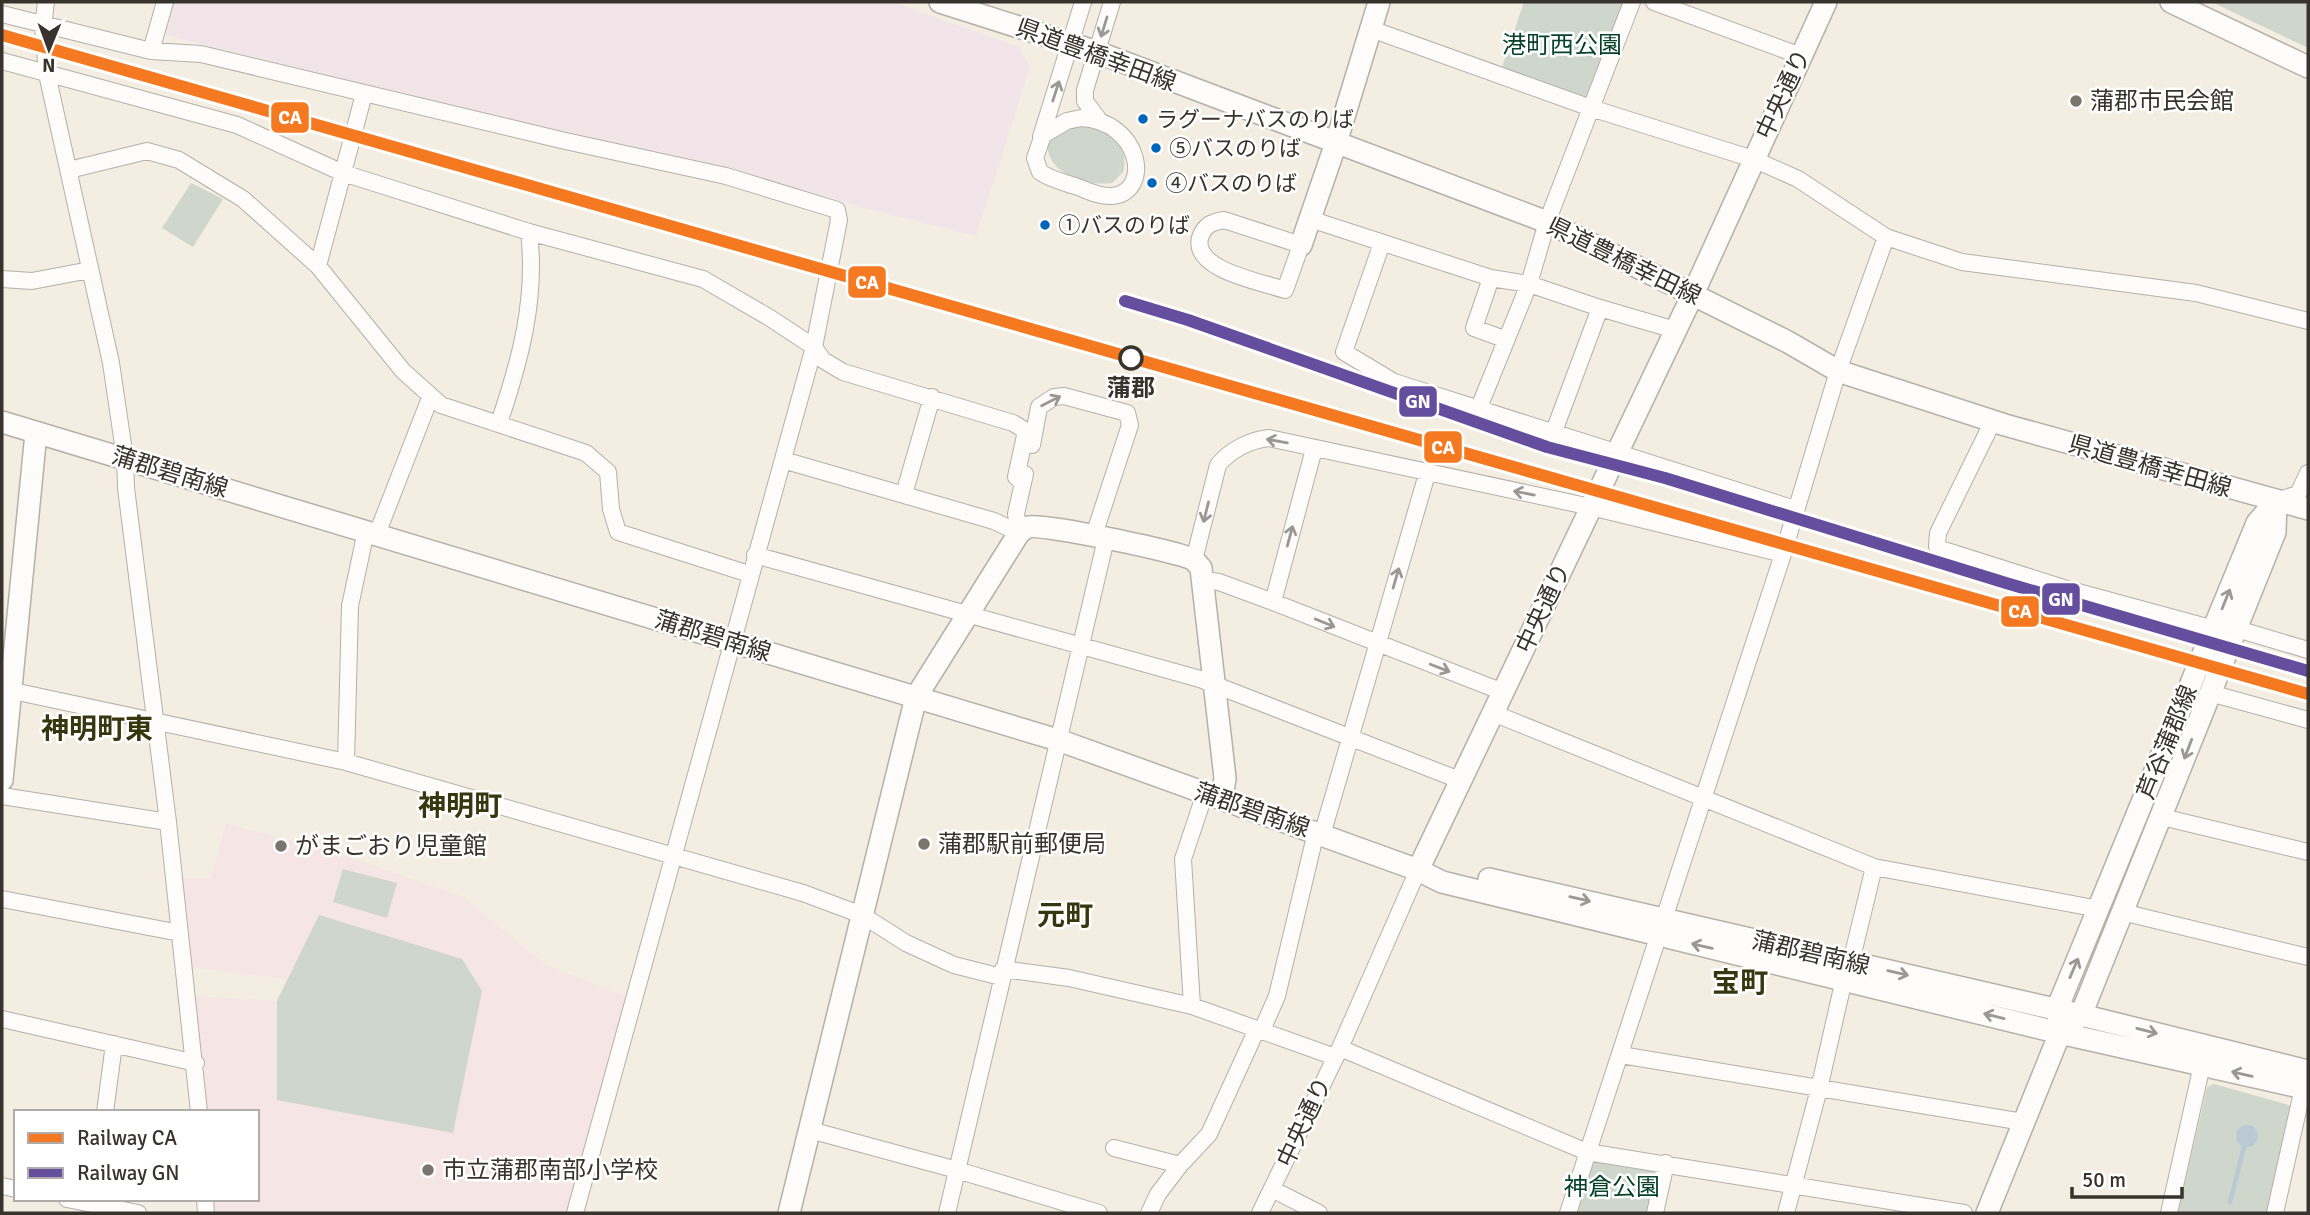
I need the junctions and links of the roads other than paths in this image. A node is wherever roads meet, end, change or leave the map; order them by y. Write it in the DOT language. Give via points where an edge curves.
graph roads {
  1 [pos="46,2"];
  2 [pos="165,2"];
  3 [pos="940,2"];
  4 [pos="1083,2"];
  5 [pos="1112,2"];
  6 [pos="1379,2"];
  7 [pos="1632,2"];
  8 [pos="1654,2"];
  9 [pos="1826,2"];
  10 [pos="2171,2"];
  11 [pos="2,14"];
  12 [pos="43,26"];
  13 [pos="1371,29"];
  14 [pos="1069,43"];
  15 [pos="151,51"];
  16 [pos="1097,52"];
  17 [pos="1801,55"];
  18 [pos="2,61"];
  19 [pos="2308,66"];
  20 [pos="47,74"];
  21 [pos="363,94"];
  22 [pos="1591,107"];
  23 [pos="1099,120"];
  24 [pos="1040,139"];
  25 [pos="1336,143"];
  26 [pos="1753,159"];
  27 [pos="69,170"];
  28 [pos="343,173"];
  29 [pos="1310,219"];
  30 [pos="1547,222"];
  31 [pos="529,232"];
  32 [pos="1886,237"];
  33 [pos="1382,243"];
  34 [pos="1301,244"];
  35 [pos="318,266"];
  36 [pos="90,270"];
  37 [pos="1491,278"];
  38 [pos="2,279"];
  39 [pos="1529,284"];
  40 [pos="1693,294"];
  41 [pos="1600,308"];
  42 [pos="2308,321"];
  43 [pos="1675,330"];
  44 [pos="1504,340"];
  45 [pos="814,347"];
  46 [pos="1838,371"];
  47 [pos="932,397"];
  48 [pos="430,398"];
  49 [pos="1478,410"];
  50 [pos="1993,421"];
  51 [pos="2,422"];
  52 [pos="499,423"];
  53 [pos="36,433"];
  54 [pos="1553,434"];
  55 [pos="1314,449"];
  56 [pos="1616,455"];
  57 [pos="125,458"];
  58 [pos="783,460"];
  59 [pos="2308,472"];
  60 [pos="1427,474"];
  61 [pos="1023,483"];
  62 [pos="904,494"];
  63 [pos="2276,501"];
  64 [pos="1591,507"];
  65 [pos="1795,509"];
  66 [pos="2308,509"];
  67 [pos="371,533"];
  68 [pos="1019,533"];
  69 [pos="1100,537"];
  70 [pos="1783,554"];
  71 [pos="755,555"];
  72 [pos="1194,560"];
  73 [pos="749,574"];
  74 [pos="1204,580"];
  75 [pos="1273,602"];
  76 [pos="970,614"];
  77 [pos="2214,629"];
  78 [pos="2237,629"];
  79 [pos="730,641"];
  80 [pos="1377,643"];
  81 [pos="1084,646"];
  82 [pos="2308,650"];
  83 [pos="1214,684"];
  84 [pos="13,691"];
  85 [pos="1503,692"];
  86 [pos="2210,693"];
  87 [pos="916,697"];
  88 [pos="1493,713"];
  89 [pos="153,719"];
  90 [pos="2308,720"];
  91 [pos="1350,736"];
  92 [pos="1060,741"];
  93 [pos="346,762"];
  94 [pos="2,780"];
  95 [pos="1462,781"];
  96 [pos="2,796"];
  97 [pos="1213,796"];
  98 [pos="1702,797"];
  99 [pos="2162,817"];
  100 [pos="168,822"];
  101 [pos="1319,834"];
  102 [pos="2308,852"];
  103 [pos="672,855"];
  104 [pos="1874,867"];
  105 [pos="1418,870"];
  106 [pos="2,899"];
  107 [pos="2099,909"];
  108 [pos="2122,912"];
  109 [pos="862,915"];
  110 [pos="1660,927"];
  111 [pos="180,933"];
  112 [pos="2308,957"];
  113 [pos="1847,970"];
  114 [pos="1002,973"];
  115 [pos="1192,1006"];
  116 [pos="2057,1009"];
  117 [pos="2081,1015"];
  118 [pos="2,1019"];
  119 [pos="1260,1030"];
  120 [pos="2060,1033"];
  121 [pos="114,1044"];
  122 [pos="1337,1052"];
  123 [pos="1621,1055"];
  124 [pos="196,1063"];
  125 [pos="2202,1065"];
  126 [pos="2306,1083"];
  127 [pos="1819,1089"];
  128 [pos="105,1110"];
  129 [pos="199,1110"];
  130 [pos="2023,1122"];
  131 [pos="810,1130"];
  132 [pos="1114,1148"];
  133 [pos="1587,1152"];
  134 [pos="1666,1163"];
  135 [pos="1180,1165"];
  136 [pos="957,1170"];
  137 [pos="1793,1184"];
  138 [pos="1272,1189"];
  139 [pos="74,1201"];
  140 [pos="92,1206"];
  141 [pos="138,1213"];
  142 [pos="575,1213"];
  143 [pos="789,1213"];
  144 [pos="947,1213"];
  145 [pos="1099,1213"];
  146 [pos="1149,1213"];
  147 [pos="1260,1213"];
  148 [pos="1319,1213"];
  149 [pos="1568,1213"];
  150 [pos="1655,1213"];
  151 [pos="1786,1213"];
  152 [pos="1964,1213"];
  153 [pos="1987,1213"];
  154 [pos="2169,1213"];
  155 [pos="2275,1213"];
  1 -- 12 [label="street"];
  2 -- 15 [label="street"];
  3 -- 14 [label="main road, 県道豊橋幸田線"];
  4 -- 14 [label="street"];
  5 -- 16 [label="street, one-way"];
  6 -- 13 [label="main road"];
  7 -- 22 [label="street"];
  8 -- 17 [label="street"];
  9 -- 17 [label="main road, 中央通り"];
  10 -- 19 [label="main road"];
  11 -- 12 [label="street"];
  12 -- 15 [label="street"];
  12 -- 20 [label="street"];
  13 -- 22 [label="street"];
  13 -- 25 [label="main road"];
  14 -- 16 [label="main road, 県道豊橋幸田線"];
  24 -- 14 [label="street, one-way"];
  15 -- 21 [label="street" via="201,54"];
  16 -- 23 [label="street" via="1085,101"];
  16 -- 25 [label="main road, 県道豊橋幸田線"];
  17 -- 26 [label="main road, 中央通り"];
  18 -- 20 [label="street"];
  20 -- 27 [label="street"];
  20 -- 28 [label="street" via="237,125"];
  21 -- 28 [label="street"];
  21 -- 45 [label="street" via="726,176 833,206 839,220"];
  22 -- 26 [label="street"];
  22 -- 30 [label="street"];
  23 -- 24 [label="street" via="1067,121"];
  23 -- 24 [label="street" via="1122,132 1136,155 1130,185 1115,195 1095,193 1040,172 1035,158"];
  25 -- 29 [label="main road"];
  25 -- 30 [label="main road, 県道豊橋幸田線"];
  26 -- 32 [label="street" via="1798,179"];
  26 -- 40 [label="main road, 中央通り"];
  27 -- 35 [label="street" via="148,151 179,160 243,200"];
  27 -- 36 [label="street"];
  28 -- 31 [label="street"];
  28 -- 35 [label="street"];
  29 -- 33 [label="street"];
  29 -- 34 [label="main road"];
  30 -- 39 [label="street"];
  30 -- 40 [label="main road, 県道豊橋幸田線"];
  31 -- 45 [label="street" via="703,279"];
  31 -- 52 [label="street" via="533,263 523,353"];
  32 -- 42 [label="street" via="1962,262 2196,293"];
  32 -- 46 [label="street"];
  33 -- 37 [label="street"];
  33 -- 49 [label="street" via="1344,352 1394,382"];
  34 -- 34 [label="street" via="1285,290 1211,265 1200,254 1199,242 1202,230 1211,222 1224,220"];
  35 -- 48 [label="street"];
  36 -- 38 [label="street" via="32,281"];
  36 -- 57 [label="street" via="111,363"];
  37 -- 39 [label="street"];
  37 -- 44 [label="street" via="1474,328"];
  39 -- 41 [label="street"];
  39 -- 44 [label="street"];
  40 -- 43 [label="main road, 中央通り"];
  40 -- 46 [label="main road, 県道豊橋幸田線"];
  41 -- 43 [label="street"];
  41 -- 54 [label="street"];
  43 -- 56 [label="main road, 中央通り"];
  44 -- 49 [label="street"];
  45 -- 47 [label="street" via="823,360 843,372"];
  45 -- 58 [label="street"];
  46 -- 50 [label="main road, 県道豊橋幸田線"];
  46 -- 65 [label="street"];
  47 -- 61 [label="street" via="1026,431 1016,477"];
  47 -- 62 [label="street"];
  48 -- 52 [label="street"];
  48 -- 67 [label="street"];
  49 -- 54 [label="street"];
  50 -- 63 [label="main road, 県道豊橋幸田線"];
  50 -- 77 [label="street" via="1938,533 1941,550"];
  51 -- 53 [label="main road, 蒲郡碧南線"];
  52 -- 73 [label="street" via="586,453 608,472 618,531"];
  53 -- 57 [label="main road, 蒲郡碧南線"];
  53 -- 84 [label="main road"];
  54 -- 56 [label="street"];
  55 -- 60 [label="street"];
  55 -- 72 [label="street, one-way" via="1269,438 1226,454 1218,465"];
  75 -- 55 [label="street, one-way"];
  56 -- 64 [label="main road, 中央通り"];
  56 -- 65 [label="street"];
  57 -- 67 [label="main road, 蒲郡碧南線"];
  57 -- 89 [label="street"];
  58 -- 62 [label="street"];
  58 -- 71 [label="street"];
  59 -- 63 [label="street" via="2298,494"];
  64 -- 60 [label="street, one-way"];
  80 -- 60 [label="street, one-way"];
  61 -- 68 [label="street" via="1016,514"];
  61 -- 69 [label="street, one-way" via="1039,407 1046,401 1063,396 1127,413 1130,425"];
  62 -- 68 [label="street"];
  63 -- 66 [label="main road, 県道豊橋幸田線"];
  77 -- 63 [label="main road, 芦谷蒲郡線, one-way" via="2257,523"];
  63 -- 78 [label="main road, 芦谷蒲郡線" via="2276,532"];
  64 -- 70 [label="street"];
  64 -- 85 [label="main road, 中央通り"];
  65 -- 70 [label="street"];
  67 -- 79 [label="main road, 蒲郡碧南線"];
  67 -- 93 [label="street" via="350,606"];
  68 -- 69 [label="main road" via="1042,526"];
  68 -- 76 [label="main road"];
  69 -- 72 [label="main road"];
  69 -- 81 [label="street"];
  70 -- 98 [label="street"];
  71 -- 73 [label="street"];
  71 -- 76 [label="street"];
  72 -- 74 [label="main road"];
  73 -- 79 [label="street"];
  74 -- 75 [label="street"];
  74 -- 83 [label="main road"];
  75 -- 80 [label="street, one-way"];
  76 -- 81 [label="street"];
  76 -- 87 [label="main road"];
  77 -- 107 [label="main road, 芦谷蒲郡線"];
  78 -- 82 [label="street"];
  78 -- 86 [label="main road, 芦谷蒲郡線"];
  79 -- 87 [label="main road, 蒲郡碧南線"];
  79 -- 103 [label="street"];
  80 -- 85 [label="street, one-way"];
  80 -- 91 [label="street"];
  81 -- 83 [label="street"];
  81 -- 92 [label="street"];
  83 -- 91 [label="street"];
  83 -- 97 [label="main road" via="1225,778"];
  84 -- 89 [label="street"];
  84 -- 94 [label="main road"];
  85 -- 88 [label="main road, 中央通り"];
  86 -- 90 [label="street"];
  86 -- 99 [label="main road, 芦谷蒲郡線, one-way"];
  87 -- 92 [label="main road, 蒲郡碧南線"];
  87 -- 109 [label="main road"];
  88 -- 95 [label="main road, 中央通り"];
  88 -- 98 [label="street"];
  89 -- 93 [label="street"];
  89 -- 100 [label="street"];
  91 -- 95 [label="street"];
  91 -- 101 [label="street"];
  92 -- 97 [label="main road, 蒲郡碧南線"];
  92 -- 114 [label="street"];
  93 -- 103 [label="street"];
  95 -- 105 [label="main road, 中央通り"];
  96 -- 100 [label="street"];
  97 -- 101 [label="main road, 蒲郡碧南線"];
  97 -- 115 [label="street" via="1183,859"];
  98 -- 104 [label="street"];
  98 -- 110 [label="street"];
  99 -- 102 [label="street"];
  99 -- 108 [label="main road, 芦谷蒲郡線"];
  100 -- 111 [label="street"];
  101 -- 105 [label="main road, 蒲郡碧南線"];
  101 -- 119 [label="street" via="1278,996"];
  103 -- 109 [label="street"];
  103 -- 142 [label="street"];
  104 -- 107 [label="street"];
  104 -- 113 [label="street"];
  105 -- 110 [label="main road, 蒲郡碧南線" via="1446,870"];
  105 -- 122 [label="street, 中央通り"];
  106 -- 111 [label="street"];
  116 -- 107 [label="main road, 芦谷蒲郡線, one-way"];
  108 -- 112 [label="street"];
  108 -- 117 [label="main road, 芦谷蒲郡線"];
  109 -- 114 [label="street" via="906,943 954,965"];
  109 -- 131 [label="main road"];
  110 -- 113 [label="main road, 蒲郡碧南線"];
  110 -- 123 [label="street"];
  111 -- 124 [label="street"];
  113 -- 116 [label="main road, 蒲郡碧南線, one-way"];
  120 -- 113 [label="main road, 蒲郡碧南線, one-way"];
  113 -- 127 [label="street"];
  114 -- 115 [label="street" via="1069,978"];
  114 -- 136 [label="street"];
  115 -- 119 [label="street"];
  116 -- 117 [label="main road, 蒲郡碧南線"];
  116 -- 120 [label="main road, 芦谷蒲郡線"];
  117 -- 120 [label="main road, 芦谷蒲郡線"];
  117 -- 126 [label="main road, one-way"];
  118 -- 121 [label="street"];
  119 -- 122 [label="street"];
  119 -- 135 [label="street" via="1209,1134"];
  120 -- 125 [label="main road"];
  120 -- 130 [label="main road"];
  121 -- 124 [label="street"];
  121 -- 128 [label="street"];
  122 -- 133 [label="street"];
  122 -- 138 [label="street, 中央通り"];
  123 -- 127 [label="street"];
  123 -- 133 [label="street"];
  124 -- 129 [label="street"];
  126 -- 125 [label="main road, one-way"];
  125 -- 154 [label="street"];
  126 -- 155 [label="street"];
  127 -- 130 [label="street"];
  127 -- 137 [label="street"];
  130 -- 153 [label="main road"];
  131 -- 136 [label="street"];
  131 -- 143 [label="main road"];
  132 -- 135 [label="street"];
  133 -- 134 [label="street"];
  133 -- 149 [label="street"];
  134 -- 137 [label="street"];
  134 -- 150 [label="street"];
  135 -- 146 [label="street"];
  136 -- 144 [label="street"];
  136 -- 145 [label="street"];
  137 -- 151 [label="street"];
  137 -- 152 [label="street"];
  138 -- 147 [label="street, 中央通り"];
  138 -- 148 [label="street"];
  139 -- 140 [label="street"];
  140 -- 141 [label="street"];
}
